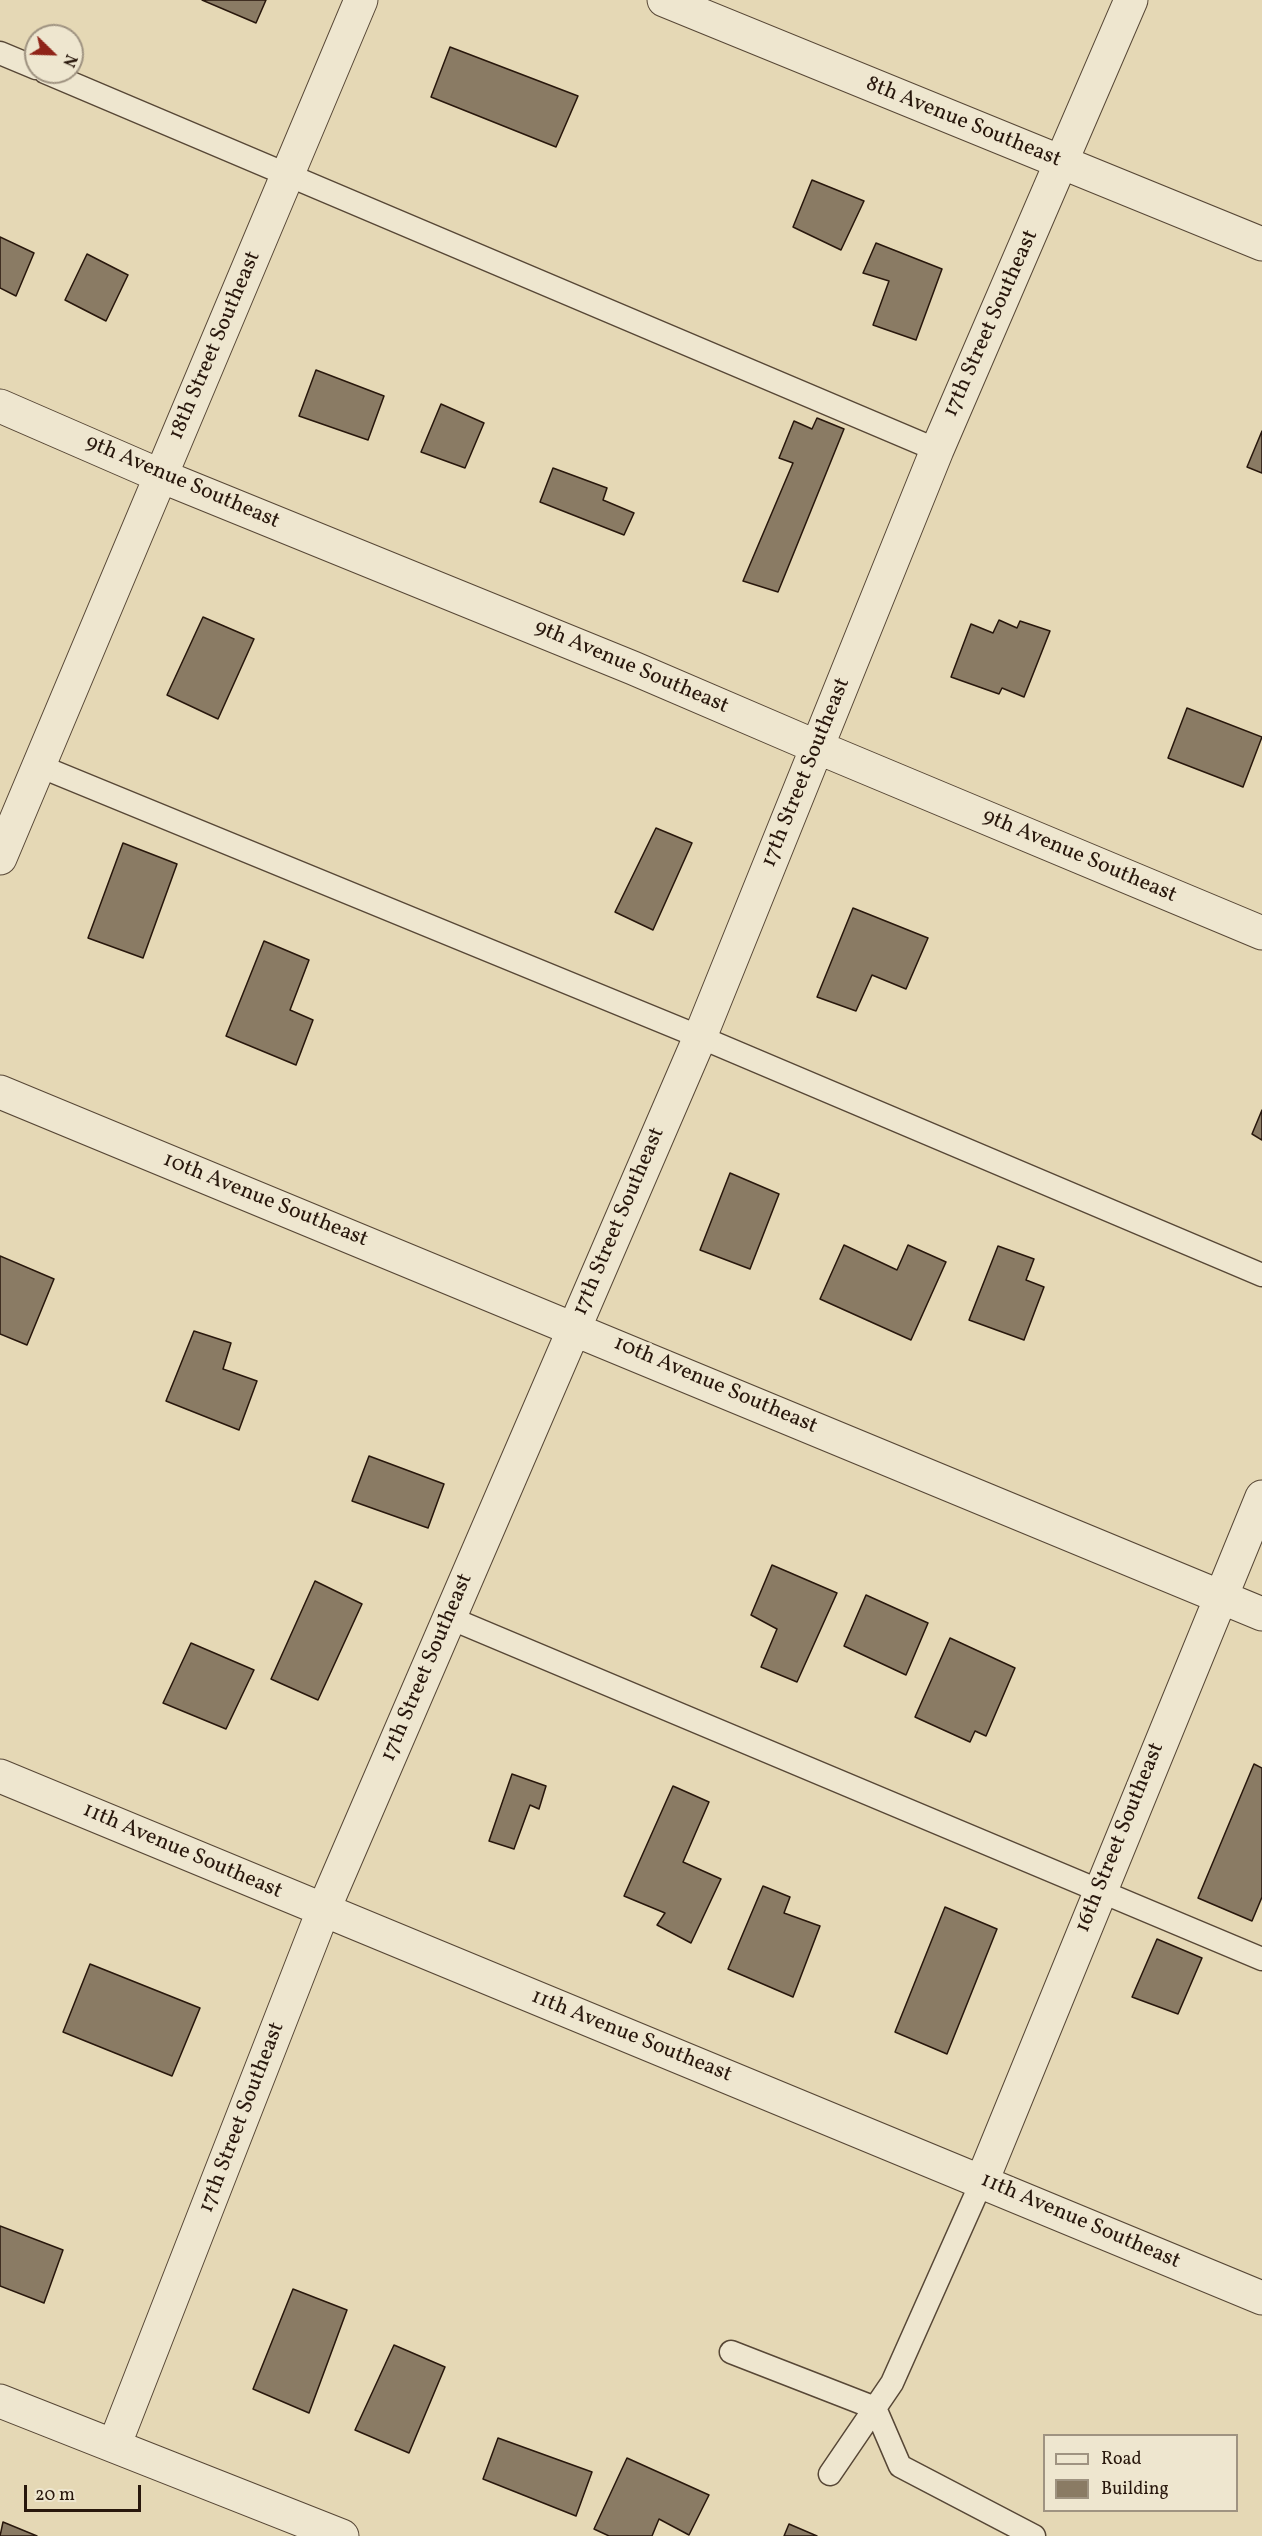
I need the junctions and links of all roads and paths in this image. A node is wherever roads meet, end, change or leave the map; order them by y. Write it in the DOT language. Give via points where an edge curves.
graph roads {
  1 [pos="361,0"];
  2 [pos="664,0"];
  3 [pos="1131,0"];
  4 [pos="0,53"];
  5 [pos="24,63"];
  6 [pos="73,84"];
  7 [pos="1062,164"];
  8 [pos="288,176"];
  9 [pos="1262,244"];
  10 [pos="0,406"];
  11 [pos="937,450"];
  12 [pos="161,476"];
  13 [pos="818,747"];
  14 [pos="37,765"];
  15 [pos="0,858"];
  16 [pos="1262,933"];
  17 [pos="700,1037"];
  18 [pos="0,1092"];
  19 [pos="1262,1275"];
  20 [pos="575,1329"];
  21 [pos="1262,1497"];
  22 [pos="1220,1596"];
  23 [pos="1262,1614"];
  24 [pos="450,1618"];
  25 [pos="0,1776"];
  26 [pos="1100,1890"];
  27 [pos="323,1911"];
  28 [pos="1262,1959"];
  29 [pos="982,2181"];
  30 [pos="1262,2298"];
  31 [pos="731,2352"];
  32 [pos="0,2401"];
  33 [pos="875,2408"];
  34 [pos="114,2446"];
  35 [pos="830,2474"];
  36 [pos="342,2536"];
  37 [pos="1034,2536"];
  1 -- 8 [label="street, 18th Street Southeast"];
  2 -- 7 [label="street, 8th Avenue Southeast"];
  3 -- 7 [label="street, 17th Street Southeast"];
  4 -- 5 [label="lane"];
  6 -- 8 [label="lane"];
  7 -- 9 [label="street, 8th Avenue Southeast"];
  7 -- 11 [label="street, 17th Street Southeast"];
  8 -- 11 [label="lane"];
  8 -- 12 [label="street, 18th Street Southeast"];
  10 -- 12 [label="street, 9th Avenue Southeast"];
  11 -- 13 [label="street, 17th Street Southeast"];
  12 -- 13 [label="street, 9th Avenue Southeast"];
  12 -- 14 [label="street, 18th Street Southeast"];
  13 -- 16 [label="street, 9th Avenue Southeast"];
  13 -- 17 [label="street, 17th Street Southeast"];
  14 -- 15 [label="street, 18th Street Southeast"];
  14 -- 17 [label="lane"];
  17 -- 19 [label="lane"];
  17 -- 20 [label="street, 17th Street Southeast"];
  18 -- 20 [label="street, 10th Avenue Southeast"];
  20 -- 22 [label="street, 10th Avenue Southeast"];
  20 -- 24 [label="street, 17th Street Southeast"];
  21 -- 22 [label="street, 16th Street Southeast"];
  22 -- 23 [label="street, 10th Avenue Southeast"];
  22 -- 26 [label="street, 16th Street Southeast"];
  24 -- 26 [label="lane"];
  24 -- 27 [label="street, 17th Street Southeast"];
  25 -- 27 [label="street, 11th Avenue Southeast"];
  26 -- 28 [label="lane"];
  26 -- 29 [label="street, 16th Street Southeast"];
  27 -- 29 [label="street, 11th Avenue Southeast"];
  27 -- 34 [label="street, 17th Street Southeast"];
  29 -- 30 [label="street, 11th Avenue Southeast"];
  29 -- 33 [label="lane" via="892,2383"];
  31 -- 33 [label="lane"];
  32 -- 34 [label="street"];
  33 -- 35 [label="lane"];
  33 -- 37 [label="lane" via="900,2466"];
  34 -- 36 [label="street"];
}
